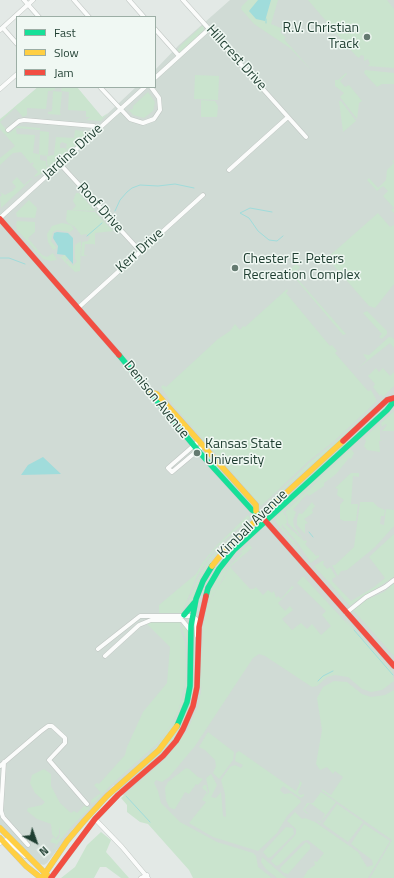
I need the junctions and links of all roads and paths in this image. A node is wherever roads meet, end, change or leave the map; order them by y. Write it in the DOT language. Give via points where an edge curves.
graph roads {
  1 [pos="24,0"];
  2 [pos="33,0"];
  3 [pos="74,0"];
  4 [pos="130,0"];
  5 [pos="183,0"];
  6 [pos="28,4"];
  7 [pos="38,16"];
  8 [pos="88,16"];
  9 [pos="143,16"];
  10 [pos="1,29"];
  11 [pos="209,29"];
  12 [pos="156,30"];
  13 [pos="16,43"];
  14 [pos="179,56"];
  15 [pos="16,75"];
  16 [pos="156,77"];
  17 [pos="101,88"];
  18 [pos="144,88"];
  19 [pos="152,88"];
  20 [pos="0,89"];
  21 [pos="120,110"];
  22 [pos="288,117"];
  23 [pos="98,129"];
  24 [pos="8,130"];
  25 [pos="306,137"];
  26 [pos="60,164"];
  27 [pos="228,170"];
  28 [pos="203,195"];
  29 [pos="0,218"];
  30 [pos="140,252"];
  31 [pos="78,308"];
  32 [pos="151,392"];
  33 [pos="394,398"];
  34 [pos="394,401"];
  35 [pos="201,443"];
  36 [pos="196,448"];
  37 [pos="258,513"];
  38 [pos="265,522"];
  39 [pos="394,580"];
  40 [pos="196,599"];
  41 [pos="346,613"];
  42 [pos="152,615"];
  43 [pos="184,615"];
  44 [pos="192,616"];
  45 [pos="139,625"];
  46 [pos="191,631"];
  47 [pos="198,639"];
  48 [pos="98,649"];
  49 [pos="105,656"];
  50 [pos="394,666"];
  51 [pos="4,762"];
  52 [pos="0,766"];
  53 [pos="127,777"];
  54 [pos="2,796"];
  55 [pos="87,804"];
  56 [pos="95,819"];
  57 [pos="0,828"];
  58 [pos="1,841"];
  59 [pos="28,845"];
  60 [pos="30,859"];
  61 [pos="46,877"];
  62 [pos="147,877"];
  63 [pos="141,878"];
  1 -- 6 [label="street"];
  2 -- 6 [label="street"];
  3 -- 8 [label="street"];
  4 -- 9 [label="street"];
  5 -- 11 [label="street, Hillcrest Drive"];
  6 -- 7 [label="street"];
  6 -- 10 [label="street"];
  10 -- 13 [label="street"];
  11 -- 14 [label="street"];
  11 -- 22 [label="street, Hillcrest Drive"];
  12 -- 14 [label="street"];
  14 -- 16 [label="street"];
  15 -- 20 [label="street"];
  17 -- 21 [label="street"];
  18 -- 21 [label="street, Jardine Drive"];
  19 -- 21 [label="street" via="160,102 159,112 154,119 146,123 137,123"];
  21 -- 23 [label="street, Jardine Drive"];
  22 -- 25 [label="street"];
  22 -- 27 [label="street"];
  23 -- 24 [label="street" via="94,126 24,120"];
  23 -- 26 [label="street, Jardine Drive"];
  26 -- 29 [label="street, Jardine Drive"];
  26 -- 30 [label="street, Roof Drive"];
  28 -- 30 [label="street, Kerr Drive"];
  29 -- 31 [label="main road, Denison Avenue"];
  30 -- 31 [label="street, Kerr Drive"];
  31 -- 32 [label="main road, Denison Avenue"];
  32 -- 35 [label="main road" via="157,394"];
  32 -- 36 [label="main road, Denison Avenue"];
  33 -- 37 [label="main road, Kimball Avenue" via="387,400"];
  34 -- 38 [label="main road, Kimball Avenue"];
  35 -- 36 [label="street"];
  35 -- 37 [label="main road" via="256,505"];
  36 -- 36 [label="street" via="172,472 168,468"];
  36 -- 37 [label="main road, Denison Avenue" via="252,510"];
  37 -- 38 [label="main road, Denison Avenue"];
  37 -- 40 [label="main road, Kimball Avenue" via="217,558 203,580"];
  38 -- 41 [label="main road, Denison Avenue"];
  38 -- 47 [label="main road, Kimball Avenue" via="234,550 216,573 202,606"];
  39 -- 41 [label="street"];
  40 -- 43 [label="main road"];
  40 -- 44 [label="main road, Kimball Avenue"];
  41 -- 50 [label="main road, Denison Avenue"];
  42 -- 43 [label="street"];
  42 -- 45 [label="street"];
  42 -- 48 [label="street" via="140,616 132,621"];
  43 -- 44 [label="street"];
  44 -- 46 [label="main road, Kimball Avenue"];
  44 -- 47 [label="street" via="196,619"];
  45 -- 46 [label="street" via="151,620 175,619 184,621"];
  45 -- 49 [label="street"];
  46 -- 53 [label="main road, Kimball Avenue" via="191,678 189,694 180,719 165,743"];
  47 -- 56 [label="main road, Kimball Avenue" via="197,687 193,706 183,729 163,756"];
  51 -- 52 [label="street"];
  51 -- 54 [label="street"];
  51 -- 55 [label="street" via="48,726 52,726 64,738 66,744 48,760"];
  53 -- 56 [label="main road" via="95,814"];
  53 -- 61 [label="main road, Kimball Avenue" via="73,834"];
  54 -- 59 [label="street" via="1,811 4,817"];
  56 -- 61 [label="main road, Kimball Avenue"];
  56 -- 62 [label="street"];
  57 -- 60 [label="main road"];
  58 -- 60 [label="street" via="10,842"];
  58 -- 61 [label="main road" via="26,866"];
  60 -- 61 [label="main road"];
  62 -- 63 [label="street"];
}
